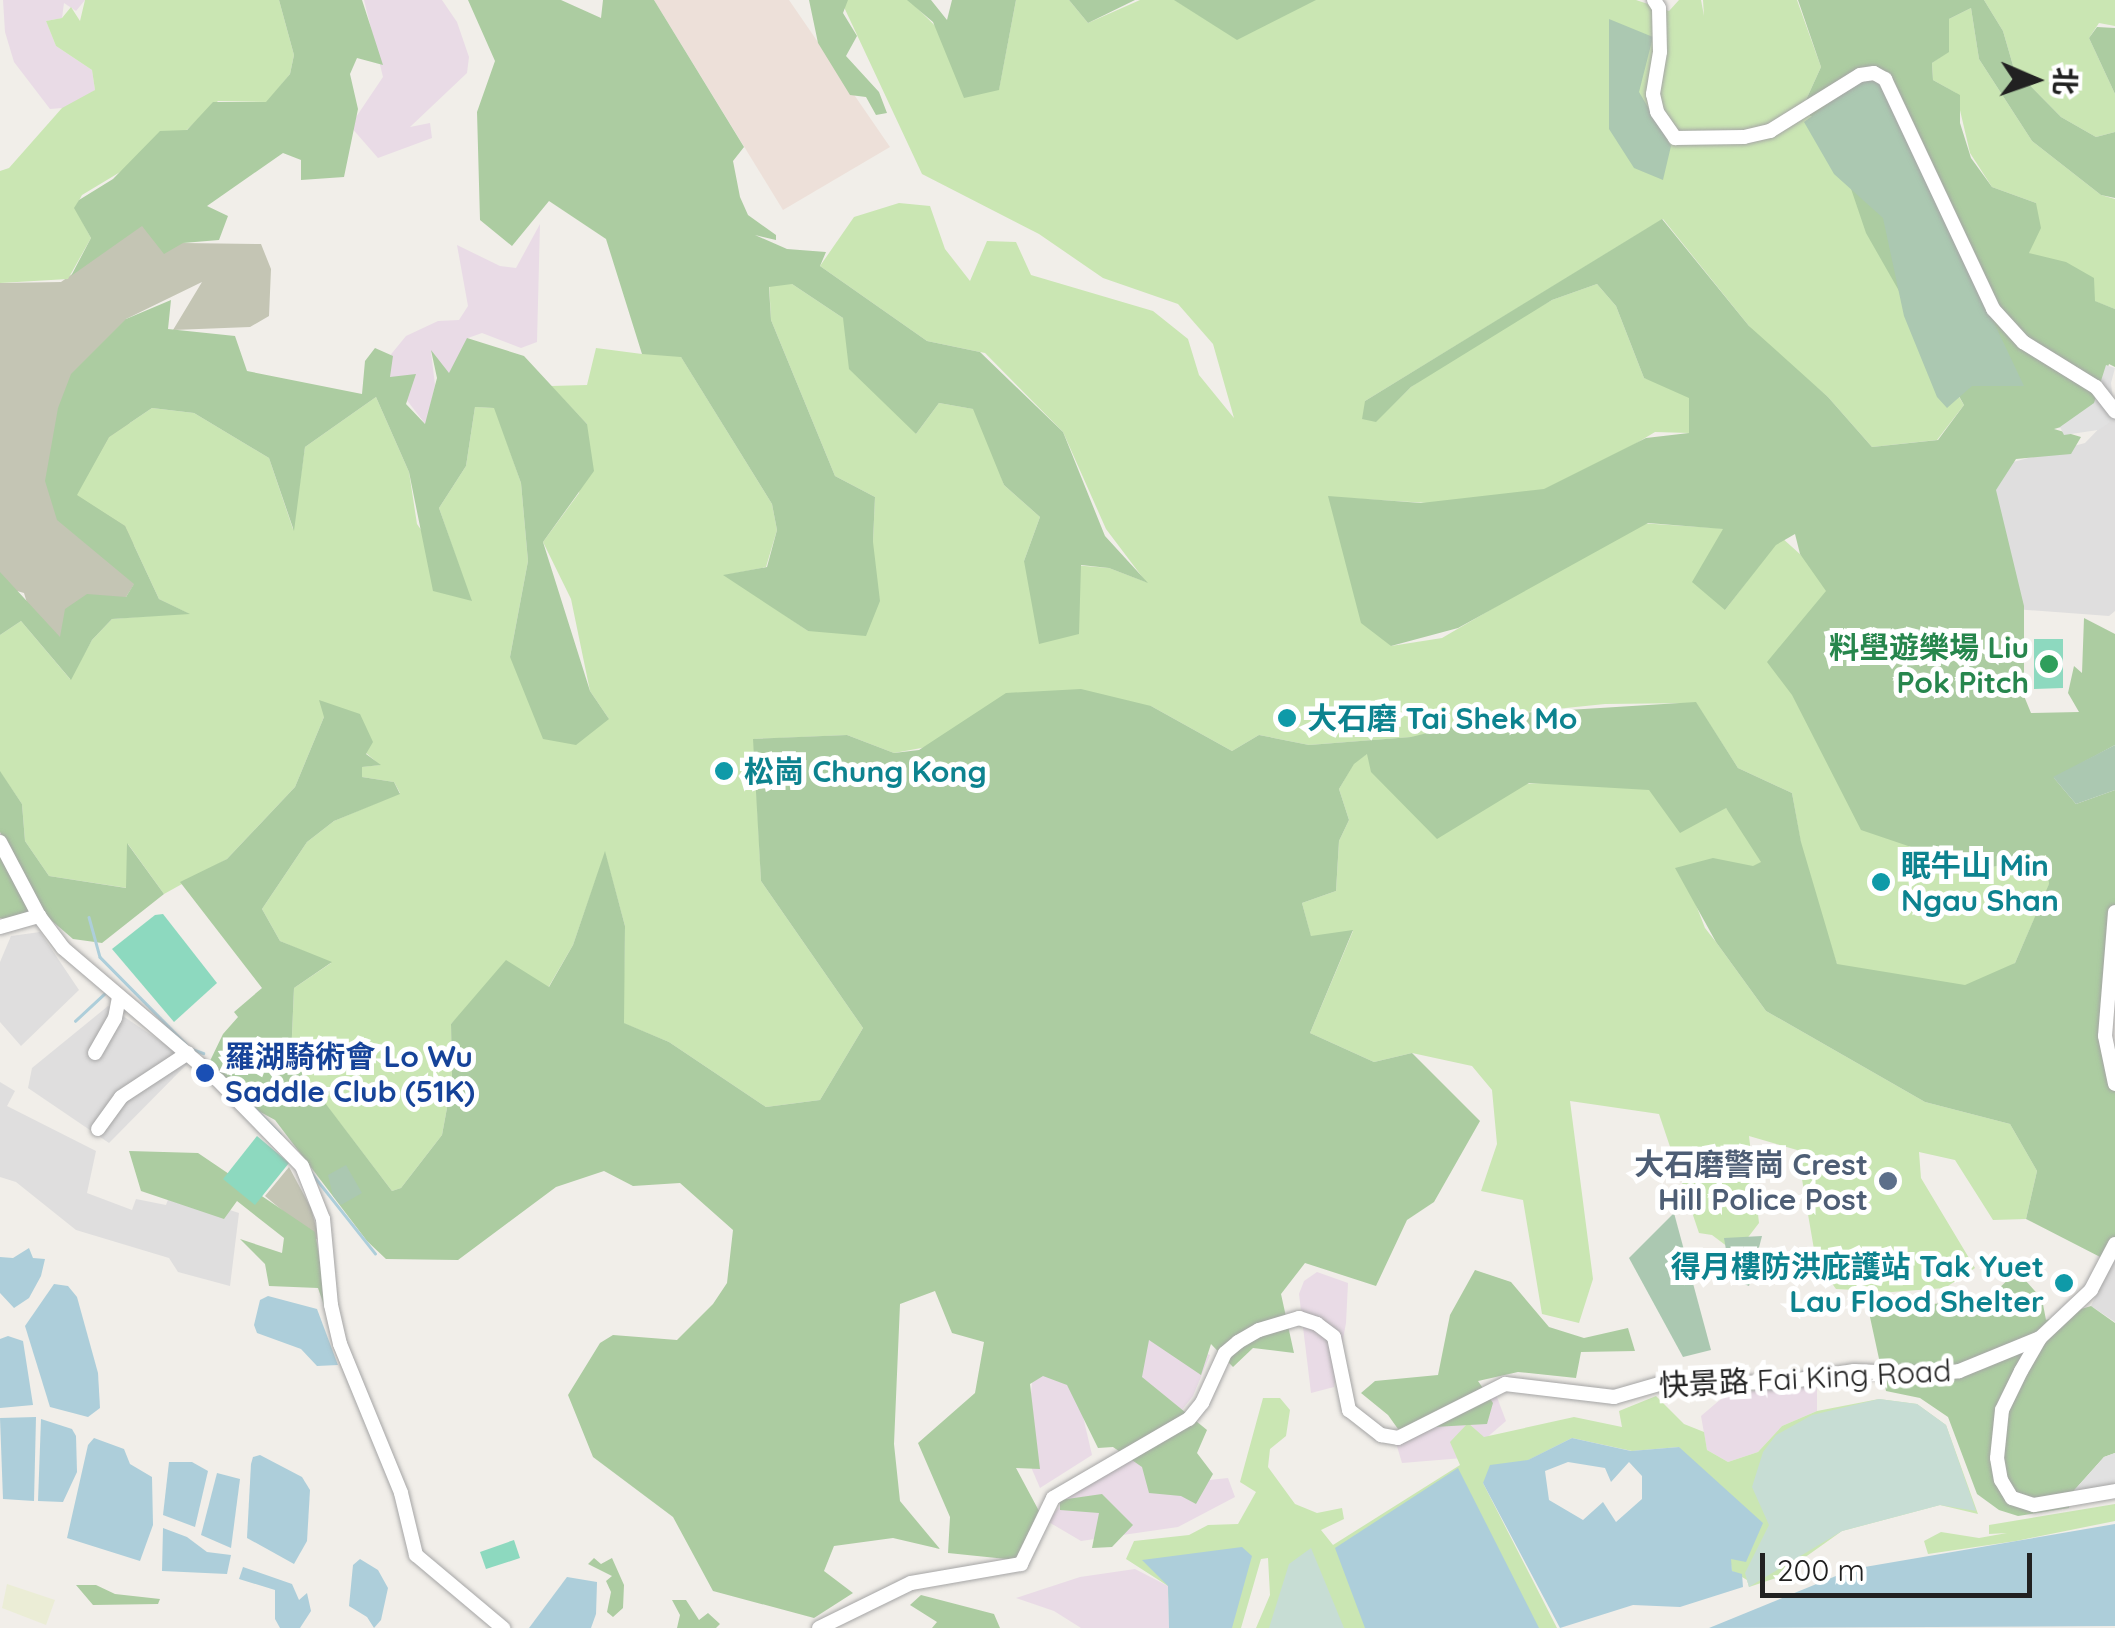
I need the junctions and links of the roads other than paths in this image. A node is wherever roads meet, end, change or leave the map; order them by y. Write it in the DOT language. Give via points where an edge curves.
graph roads {
  1 [pos="1654,0"];
  2 [pos="2115,410"];
  3 [pos="0,842"];
  4 [pos="2115,912"];
  5 [pos="39,916"];
  6 [pos="0,927"];
  7 [pos="119,997"];
  8 [pos="96,1053"];
  9 [pos="188,1053"];
  10 [pos="2115,1084"];
  11 [pos="98,1129"];
  12 [pos="2115,1244"];
  13 [pos="2040,1338"];
  14 [pos="2115,1491"];
  15 [pos="503,1628"];
  16 [pos="819,1628"];
  1 -- 2 [label="street" via="1660,52 1653,94 1675,138 1770,131 1860,75 1880,74 1993,309 2023,342 2096,387"];
  3 -- 5 [label="street"];
  4 -- 10 [label="street" via="2105,1036"];
  5 -- 6 [label="street"];
  5 -- 7 [label="street" via="78,963"];
  7 -- 8 [label="street"];
  7 -- 9 [label="street"];
  9 -- 11 [label="street" via="121,1097"];
  9 -- 15 [label="street" via="271,1129 308,1175 323,1219 340,1344 401,1492 416,1555"];
  12 -- 13 [label="street" via="2091,1290"];
  13 -- 14 [label="street" via="2002,1410 2001,1480 2012,1498 2034,1505"];
  13 -- 16 [label="street, 快景路 Fai King Road" via="1958,1371 1927,1374 1854,1371 1786,1382 1659,1384 1614,1397 1505,1384 1398,1438 1380,1435 1349,1410 1334,1337 1299,1318 1238,1342 1225,1353 1189,1419 1053,1498 1021,1564 911,1583"];
}
